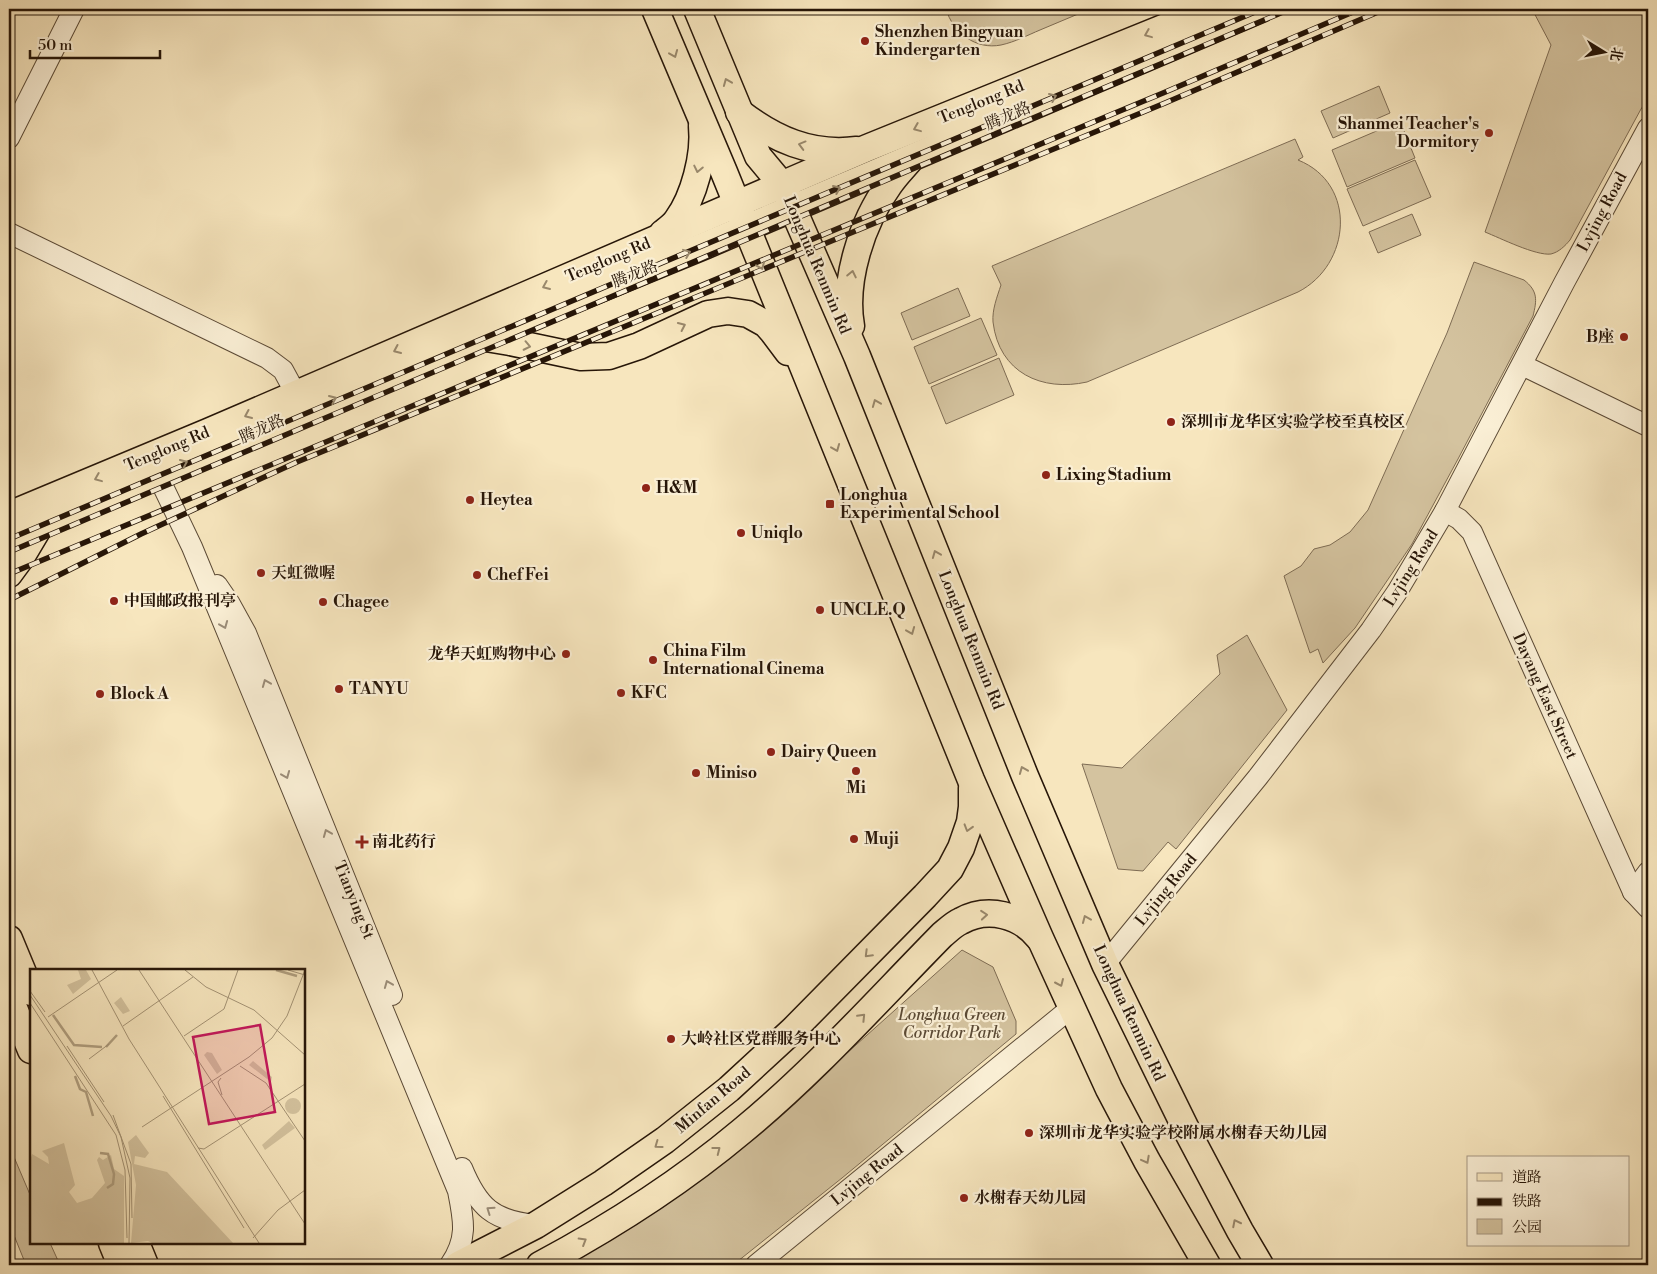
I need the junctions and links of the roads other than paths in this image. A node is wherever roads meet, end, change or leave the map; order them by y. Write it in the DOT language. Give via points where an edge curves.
graph roads {
  1 [pos="74,9"];
  2 [pos="655,9"];
  3 [pos="697,9"];
  4 [pos="1210,9"];
  5 [pos="1261,9"];
  6 [pos="1180,14"];
  7 [pos="739,112"];
  8 [pos="701,121"];
  9 [pos="1648,128"];
  10 [pos="9,138"];
  11 [pos="867,148"];
  12 [pos="912,157"];
  13 [pos="788,197"];
  14 [pos="741,216"];
  15 [pos="9,233"];
  16 [pos="656,239"];
  17 [pos="480,337"];
  18 [pos="857,356"];
  19 [pos="1522,365"];
  20 [pos="811,386"];
  21 [pos="296,394"];
  22 [pos="1648,426"];
  23 [pos="157,474"];
  24 [pos="1445,511"];
  25 [pos="23,522"];
  26 [pos="192,547"];
  27 [pos="9,574"];
  28 [pos="971,780"];
  29 [pos="1648,872"];
  30 [pos="1633,892"];
  31 [pos="1648,908"];
  32 [pos="1040,938"];
  33 [pos="9,939"];
  34 [pos="1105,964"];
  35 [pos="30,990"];
  36 [pos="9,996"];
  37 [pos="1071,1008"];
  38 [pos="30,1048"];
  39 [pos="536,1225"];
  40 [pos="112,1244"];
  41 [pos="136,1244"];
  42 [pos="121,1265"];
  43 [pos="145,1265"];
  44 [pos="450,1265"];
  45 [pos="458,1265"];
  46 [pos="540,1265"];
  47 [pos="756,1265"];
  48 [pos="1207,1265"];
  49 [pos="1260,1265"];
  1 -- 10 [label="street"];
  2 -- 8 [label="main road, one-way"];
  7 -- 3 [label="main road, Longhua Renmin Rd, one-way"];
  4 -- 6 [label="main road, Tenglong Rd"];
  12 -- 5 [label="main road, 腾龙路, one-way"];
  6 -- 11 [label="main road, Tenglong Rd, one-way"];
  11 -- 7 [label="main road, one-way" via="842,152 798,145 759,128"];
  7 -- 13 [label="main road, Longhua Renmin Rd" via="758,156"];
  8 -- 14 [label="main road"];
  8 -- 16 [label="main road, one-way" via="700,160 687,205 676,222"];
  9 -- 19 [label="street, Lvjing Road"];
  11 -- 13 [label="main road, Tenglong Rd"];
  13 -- 12 [label="main road, 腾龙路, one-way"];
  18 -- 12 [label="main road, one-way" via="848,298 852,270 860,243 888,185"];
  13 -- 14 [label="main road, Tenglong Rd"];
  13 -- 18 [label="main road, Longhua Renmin Rd"];
  14 -- 16 [label="main road, Tenglong Rd"];
  17 -- 14 [label="main road, 腾龙路, one-way"];
  14 -- 20 [label="main road, one-way"];
  15 -- 21 [label="street" via="267,358 283,370"];
  16 -- 21 [label="main road, Tenglong Rd, one-way"];
  17 -- 20 [label="main road, one-way" via="595,358 625,352 708,314 738,312 748,314 774,332"];
  23 -- 17 [label="main road, 腾龙路, one-way"];
  34 -- 18 [label="main road, Longhua Renmin Rd, one-way" via="1025,776"];
  19 -- 22 [label="street"];
  19 -- 24 [label="street, Lvjing Road"];
  20 -- 28 [label="main road, one-way"];
  21 -- 25 [label="main road, Tenglong Rd, one-way"];
  23 -- 25 [label="main road, 腾龙路"];
  23 -- 26 [label="street, Tianying St"];
  24 -- 30 [label="street, Dayang East Street" via="1459,518 1472,532"];
  24 -- 34 [label="street, Lvjing Road" via="1371,630 1258,777"];
  25 -- 27 [label="main road" via="20,559"];
  39 -- 26 [label="street, Tianying St, one-way" via="494,1214 470,1187 246,633"];
  26 -- 44 [label="street, Tianying St, one-way" via="458,1191 462,1243"];
  28 -- 32 [label="main road"];
  28 -- 39 [label="main road, Minfan Road, one-way" via="970,822 961,848 950,869 925,896 793,1030 729,1089 633,1163"];
  29 -- 30 [label="street"];
  30 -- 31 [label="street, Dayang East Street"];
  32 -- 37 [label="main road, one-way"];
  46 -- 32 [label="main road, one-way" via="661,1192 742,1131 832,1048 942,935 962,920 972,916 1007,915 1032,928"];
  33 -- 35 [label="main road"];
  49 -- 34 [label="main road, Longhua Renmin Rd, one-way" via="1186,1129"];
  36 -- 38 [label="main road"];
  37 -- 47 [label="street, Lvjing Road"];
  37 -- 48 [label="main road, one-way" via="1147,1161"];
  39 -- 45 [label="main road, Minfan Road"];
  40 -- 42 [label="main road"];
  41 -- 43 [label="main road"];
}
